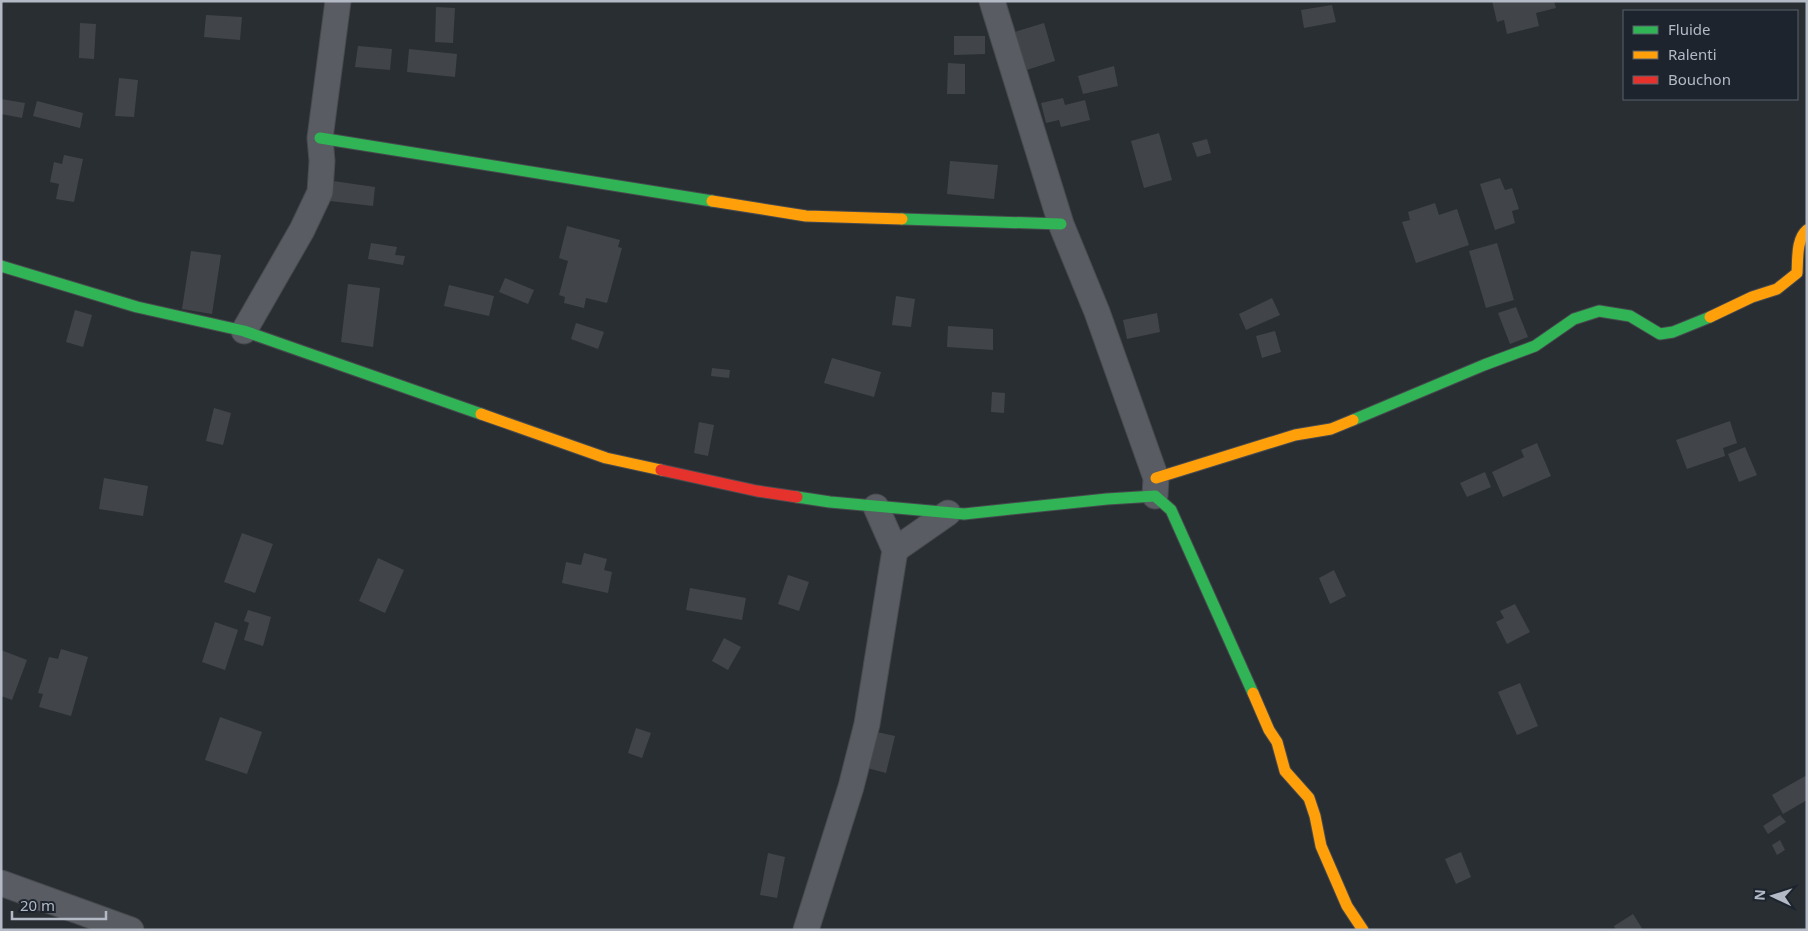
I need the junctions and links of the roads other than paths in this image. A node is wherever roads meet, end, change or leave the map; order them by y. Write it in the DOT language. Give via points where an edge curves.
graph roads {
  1 [pos="338,1"];
  2 [pos="992,1"];
  3 [pos="320,138"];
  4 [pos="1061,224"];
  5 [pos="1807,230"];
  6 [pos="1,266"];
  7 [pos="244,332"];
  8 [pos="1156,487"];
  9 [pos="876,507"];
  10 [pos="948,513"];
  11 [pos="895,550"];
  12 [pos="1,883"];
  13 [pos="132,930"];
  14 [pos="806,930"];
  15 [pos="1363,930"];
  1 -- 3 [label="street"];
  2 -- 4 [label="street"];
  3 -- 4 [label="street" via="806,216"];
  3 -- 7 [label="street" via="320,192"];
  4 -- 8 [label="street" via="1097,312"];
  5 -- 8 [label="street" via="1798,250 1796,273 1777,289 1695,324 1660,334 1630,316 1599,310 1574,318 1536,346 1362,417 1331,429 1294,435"];
  6 -- 7 [label="street" via="137,307"];
  7 -- 9 [label="street" via="606,458 757,491"];
  8 -- 10 [label="street" via="1107,499 985,513"];
  8 -- 15 [label="street" via="1171,510 1277,742 1285,771 1309,798 1321,846 1347,906"];
  9 -- 10 [label="street"];
  9 -- 11 [label="street"];
  10 -- 11 [label="street"];
  11 -- 14 [label="street" via="867,724 851,787"];
  12 -- 13 [label="street"];
}
